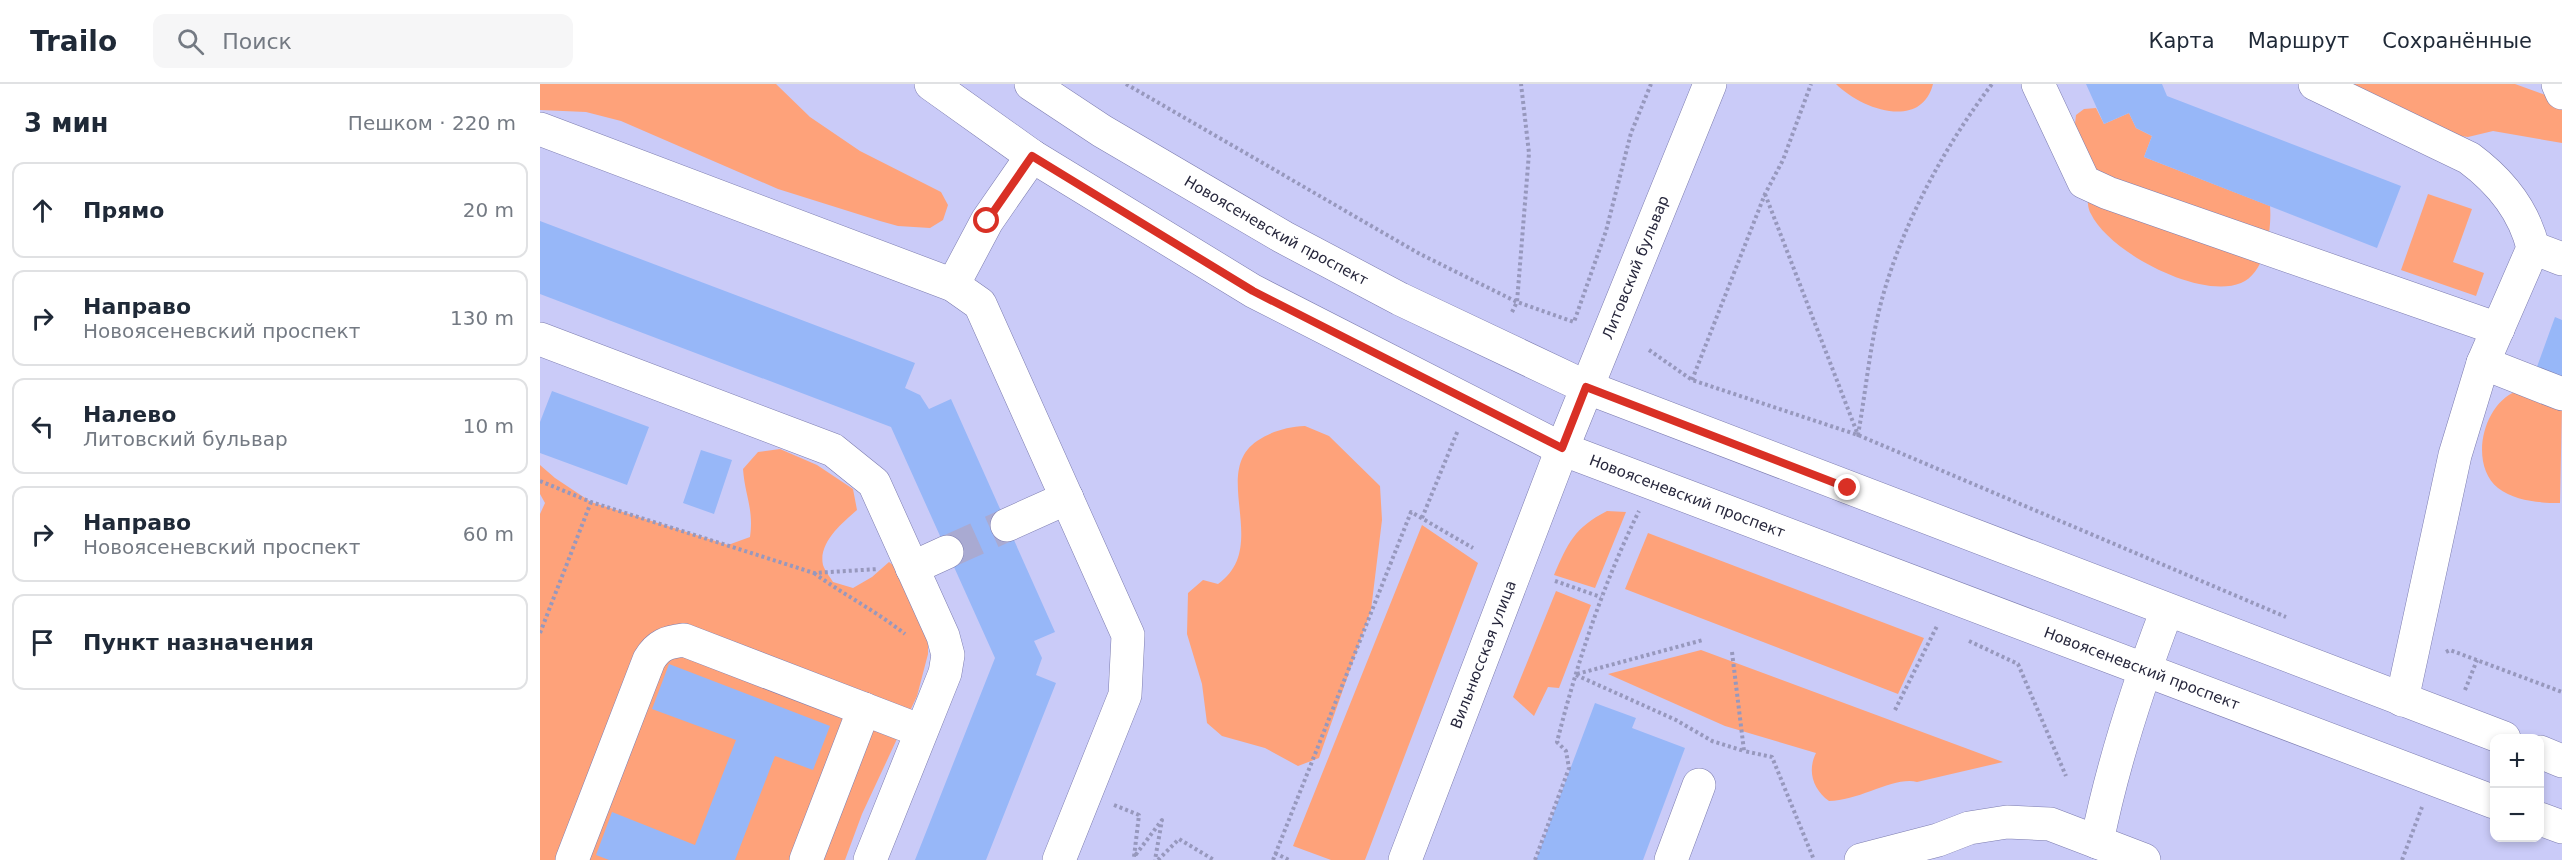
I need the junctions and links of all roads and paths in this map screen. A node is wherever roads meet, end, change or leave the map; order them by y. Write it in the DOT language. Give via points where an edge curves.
graph roads {
  1 [pos="931,84"];
  2 [pos="1031,84"];
  3 [pos="1135,84"];
  4 [pos="1521,84"];
  5 [pos="1651,84"];
  6 [pos="1710,84"];
  7 [pos="1811,84"];
  8 [pos="1992,84"];
  9 [pos="2038,84"];
  10 [pos="2315,84"];
  11 [pos="2558,84"];
  12 [pos="1127,85"];
  13 [pos="2562,93"];
  14 [pos="540,129"];
  15 [pos="1032,156"];
  16 [pos="1766,194"];
  17 [pos="2548,254"];
  18 [pos="953,285"];
  19 [pos="1518,302"];
  20 [pos="1512,312"];
  21 [pos="2498,329"];
  22 [pos="540,339"];
  23 [pos="1649,350"];
  24 [pos="2483,363"];
  25 [pos="1692,380"];
  26 [pos="1586,387"];
  27 [pos="2562,394"];
  28 [pos="1458,430"];
  29 [pos="1858,435"];
  30 [pos="1562,448"];
  31 [pos="540,481"];
  32 [pos="1067,498"];
  33 [pos="591,502"];
  34 [pos="1641,506"];
  35 [pos="1422,518"];
  36 [pos="1007,525"];
  37 [pos="1473,548"];
  38 [pos="947,552"];
  39 [pos="912,568"];
  40 [pos="814,573"];
  41 [pos="1555,581"];
  42 [pos="1601,597"];
  43 [pos="2167,610"];
  44 [pos="2291,619"];
  45 [pos="1948,630"];
  46 [pos="540,633"];
  47 [pos="1703,640"];
  48 [pos="1968,640"];
  49 [pos="915,641"];
  50 [pos="1732,652"];
  51 [pos="2144,669"];
  52 [pos="1576,675"];
  53 [pos="2406,685"];
  54 [pos="2562,692"];
  55 [pos="864,709"];
  56 [pos="1895,710"];
  57 [pos="921,731"];
  58 [pos="2497,734"];
  59 [pos="1744,751"];
  60 [pos="2544,754"];
  61 [pos="2562,761"];
  62 [pos="2066,776"];
  63 [pos="1699,785"];
  64 [pos="2490,800"];
  65 [pos="1139,815"];
  66 [pos="2544,820"];
  67 [pos="2562,827"];
  68 [pos="2097,842"];
  69 [pos="1275,853"];
  70 [pos="572,860"];
  71 [pos="806,860"];
  72 [pos="870,860"];
  73 [pos="1059,860"];
  74 [pos="1156,860"];
  75 [pos="1214,860"];
  76 [pos="1273,860"];
  77 [pos="1289,860"];
  78 [pos="1405,860"];
  79 [pos="1535,860"];
  80 [pos="1671,860"];
  81 [pos="1814,860"];
  82 [pos="1861,860"];
  83 [pos="2144,860"];
  1 -- 15 [label="main road, Новоясеневский проспект"];
  2 -- 26 [label="main road, Новоясеневский проспект" via="1283,237 1400,299"];
  3 -- 12 [label="path"];
  4 -- 19 [label="path" via="1529,153"];
  5 -- 19 [label="path" via="1631,133 1606,231 1574,322"];
  6 -- 26 [label="main road, Литовский бульвар"];
  7 -- 16 [label="path"];
  8 -- 29 [label="path" via="1962,123 1906,230 1882,300"];
  9 -- 21 [label="main road" via="2084,182"];
  10 -- 17 [label="main road" via="2469,158 2485,170 2520,210"];
  11 -- 13 [label="main road"];
  12 -- 19 [label="path" via="1420,254"];
  14 -- 18 [label="main road"];
  15 -- 18 [label="main road" via="987,221"];
  15 -- 30 [label="main road, Новоясеневский проспект" via="1253,291"];
  16 -- 25 [label="path"];
  16 -- 29 [label="path"];
  17 -- 21 [label="main road"];
  18 -- 32 [label="main road" via="980,304"];
  19 -- 20 [label="path"];
  21 -- 24 [label="main road"];
  22 -- 39 [label="main road" via="833,450 874,483"];
  23 -- 25 [label="path"];
  24 -- 27 [label="main road"];
  24 -- 53 [label="main road" via="2455,455"];
  25 -- 29 [label="path"];
  26 -- 30 [label="main road, Литовский бульвар"];
  26 -- 43 [label="main road, Новоясеневский проспект"];
  28 -- 35 [label="path"];
  29 -- 44 [label="path"];
  30 -- 51 [label="main road, Новоясеневский проспект"];
  30 -- 78 [label="main road, Вильнюсская улица"];
  31 -- 33 [label="path"];
  32 -- 36 [label="main road"];
  32 -- 73 [label="main road" via="1128,635 1128,665 1125,695"];
  33 -- 40 [label="path"];
  33 -- 46 [label="path"];
  34 -- 42 [label="path"];
  35 -- 37 [label="path"];
  35 -- 69 [label="path" via="1411,512"];
  38 -- 39 [label="main road"];
  39 -- 40 [label="path"];
  39 -- 57 [label="main road" via="948,655"];
  40 -- 49 [label="path"];
  41 -- 42 [label="path"];
  42 -- 52 [label="path"];
  43 -- 51 [label="main road"];
  43 -- 53 [label="main road, Новоясеневский проспект"];
  45 -- 56 [label="path" via="1938,626"];
  47 -- 52 [label="path"];
  48 -- 62 [label="path" via="2018,664"];
  50 -- 59 [label="path"];
  51 -- 64 [label="main road, Новоясеневский проспект"];
  51 -- 68 [label="main road" via="2108,788"];
  52 -- 59 [label="path" via="1676,720 1712,741"];
  52 -- 79 [label="path" via="1557,742 1566,751 1569,768"];
  53 -- 54 [label="path" via="2450,650"];
  53 -- 58 [label="main road, Новоясеневский проспект"];
  55 -- 57 [label="main road"];
  55 -- 70 [label="main road" via="684,640 667,642 649,660"];
  55 -- 71 [label="main road"];
  57 -- 72 [label="main road"];
  59 -- 81 [label="path" via="1772,757"];
  60 -- 61 [label="main road"];
  63 -- 80 [label="main road"];
  65 -- 74 [label="path" via="1134,857 1162,820"];
  66 -- 67 [label="main road"];
  68 -- 82 [label="main road" via="2050,824 2007,822 1969,828"];
  68 -- 83 [label="main road"];
  69 -- 76 [label="path"];
  69 -- 77 [label="path"];
  74 -- 75 [label="path" via="1179,838"];
}
